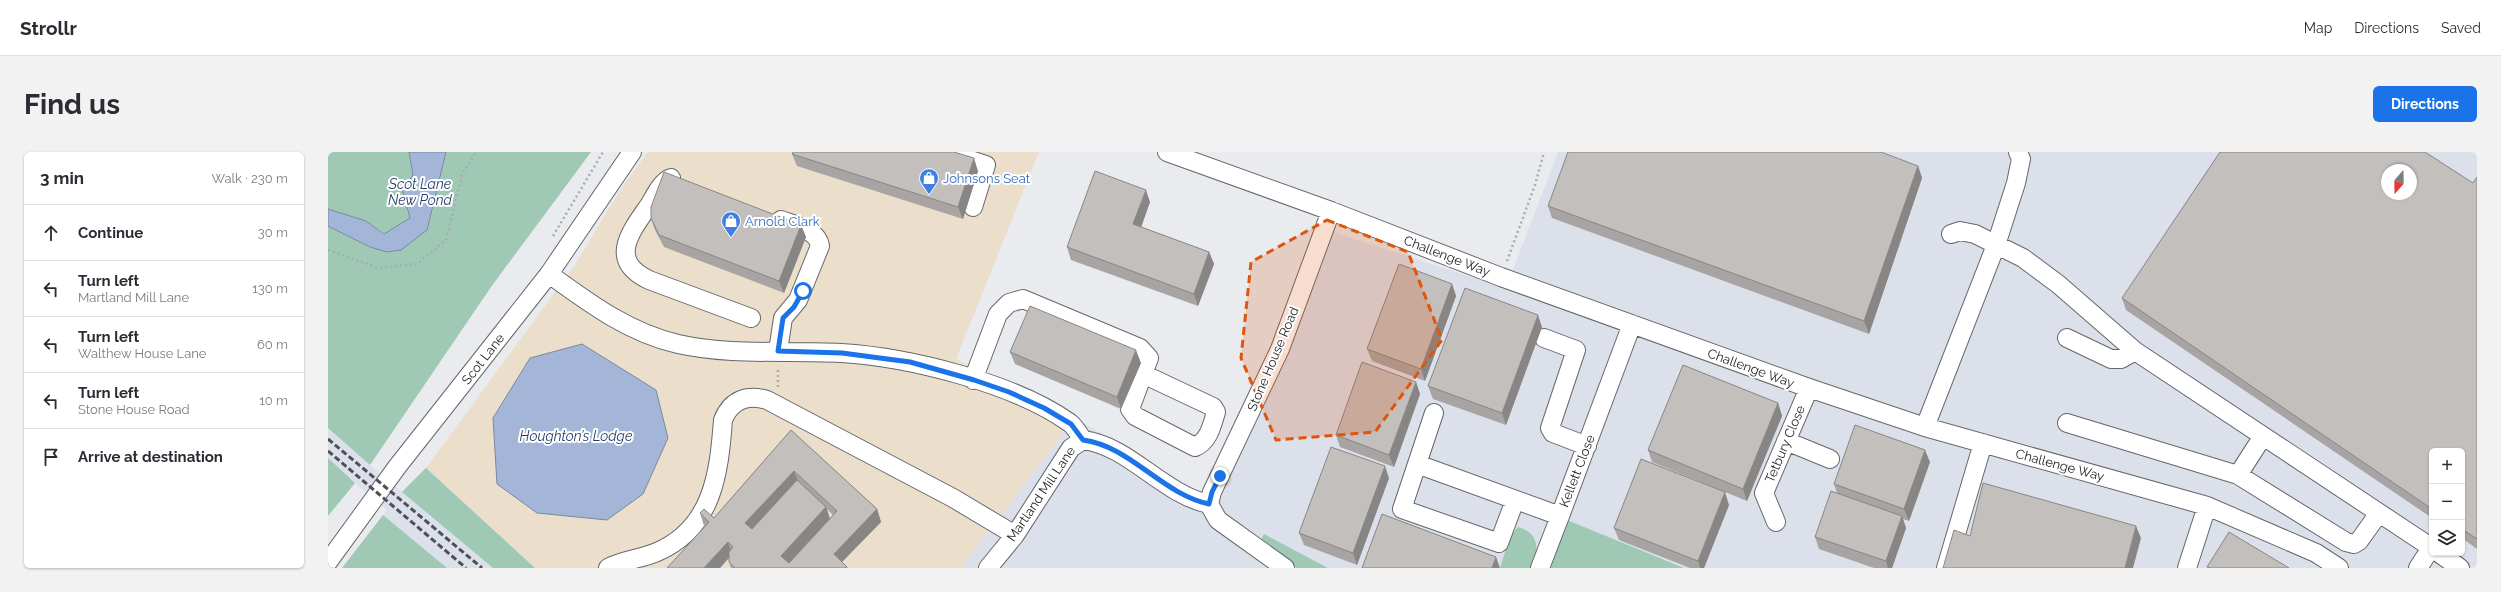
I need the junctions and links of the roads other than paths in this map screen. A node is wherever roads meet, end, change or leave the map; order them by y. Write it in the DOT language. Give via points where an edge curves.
graph roads {
  1 [pos="632,152"];
  2 [pos="945,152"];
  3 [pos="1167,152"];
  4 [pos="2018,152"];
  5 [pos="685,181"];
  6 [pos="973,207"];
  7 [pos="1331,211"];
  8 [pos="763,213"];
  9 [pos="1951,234"];
  10 [pos="1996,245"];
  11 [pos="549,274"];
  12 [pos="751,318"];
  13 [pos="1632,324"];
  14 [pos="1544,338"];
  15 [pos="2067,338"];
  16 [pos="778,351"];
  17 [pos="2135,351"];
  18 [pos="1143,374"];
  19 [pos="974,380"];
  20 [pos="1809,388"];
  21 [pos="1434,413"];
  22 [pos="2067,423"];
  23 [pos="1924,427"];
  24 [pos="2263,436"];
  25 [pos="1083,440"];
  26 [pos="1786,441"];
  27 [pos="1983,443"];
  28 [pos="1586,446"];
  29 [pos="1830,459"];
  30 [pos="1417,464"];
  31 [pos="2238,475"];
  32 [pos="1515,500"];
  33 [pos="1209,504"];
  34 [pos="2207,506"];
  35 [pos="2379,513"];
  36 [pos="1560,516"];
  37 [pos="1776,522"];
  38 [pos="1015,535"];
  39 [pos="2429,547"];
  40 [pos="2429,556"];
  41 [pos="2443,556"];
  42 [pos="328,562"];
  43 [pos="608,568"];
  44 [pos="988,568"];
  45 [pos="1285,568"];
  46 [pos="1540,568"];
  47 [pos="1946,568"];
  48 [pos="2187,568"];
  49 [pos="2339,568"];
  50 [pos="2418,568"];
  51 [pos="2460,568"];
  1 -- 11 [label="street, Scot Lane"];
  2 -- 6 [label="street" via="986,165"];
  3 -- 7 [label="street, Challenge Way"];
  4 -- 10 [label="street" via="2022,159"];
  5 -- 12 [label="street" via="678,178 667,179 629,235 626,254 630,264 638,275"];
  7 -- 13 [label="street, Challenge Way" via="1501,278"];
  7 -- 33 [label="street, Stone House Road" via="1280,348 1212,492"];
  8 -- 16 [label="street" via="805,230 819,240 820,246 803,291 794,307 783,318"];
  9 -- 10 [label="street" via="1960,231 1975,234"];
  10 -- 17 [label="street" via="2023,258 2058,284"];
  10 -- 23 [label="street"];
  11 -- 16 [label="street, Martland Mill Lane" via="596,308 641,333 676,344 709,350"];
  11 -- 42 [label="street, Scot Lane" via="397,467"];
  13 -- 20 [label="street, Challenge Way"];
  13 -- 28 [label="street, Kellett Close"];
  14 -- 28 [label="street" via="1576,350 1550,428 1553,433"];
  15 -- 17 [label="street" via="2111,359 2122,359"];
  16 -- 19 [label="street, Martland Mill Lane" via="842,353 910,362"];
  17 -- 24 [label="street"];
  18 -- 18 [label="street" via="1213,407 1216,412 1203,444 1196,447 1135,416 1130,409"];
  18 -- 19 [label="street" via="1149,358 1140,348 1023,299 1009,302 998,314"];
  19 -- 25 [label="street, Martland Mill Lane" via="1044,408 1071,424"];
  20 -- 23 [label="street, Challenge Way"];
  20 -- 26 [label="street, Tetbury Close"];
  21 -- 30 [label="street"];
  22 -- 31 [label="street"];
  23 -- 27 [label="street, Challenge Way"];
  24 -- 31 [label="street"];
  24 -- 35 [label="street"];
  25 -- 33 [label="street" via="1099,442 1181,494"];
  25 -- 38 [label="street, Martland Mill Lane" via="1071,448"];
  26 -- 29 [label="street"];
  26 -- 37 [label="street, Tetbury Close" via="1764,493"];
  27 -- 34 [label="street, Challenge Way"];
  27 -- 47 [label="street"];
  28 -- 36 [label="street, Kellett Close"];
  30 -- 32 [label="street, Kellett Close"];
  30 -- 32 [label="street" via="1402,509 1499,543"];
  31 -- 35 [label="street" via="2346,542 2354,544 2359,541"];
  32 -- 36 [label="street, Kellett Close"];
  33 -- 45 [label="street" via="1218,520"];
  34 -- 48 [label="street"];
  34 -- 49 [label="street, Challenge Way" via="2316,552"];
  35 -- 39 [label="street"];
  36 -- 46 [label="street"];
  38 -- 43 [label="street" via="953,498 756,396 746,397 731,405 724,420 717,481 711,496 694,522 671,545 647,556"];
  38 -- 44 [label="street, Martland Mill Lane"];
  40 -- 50 [label="street"];
  41 -- 51 [label="street"];
}
